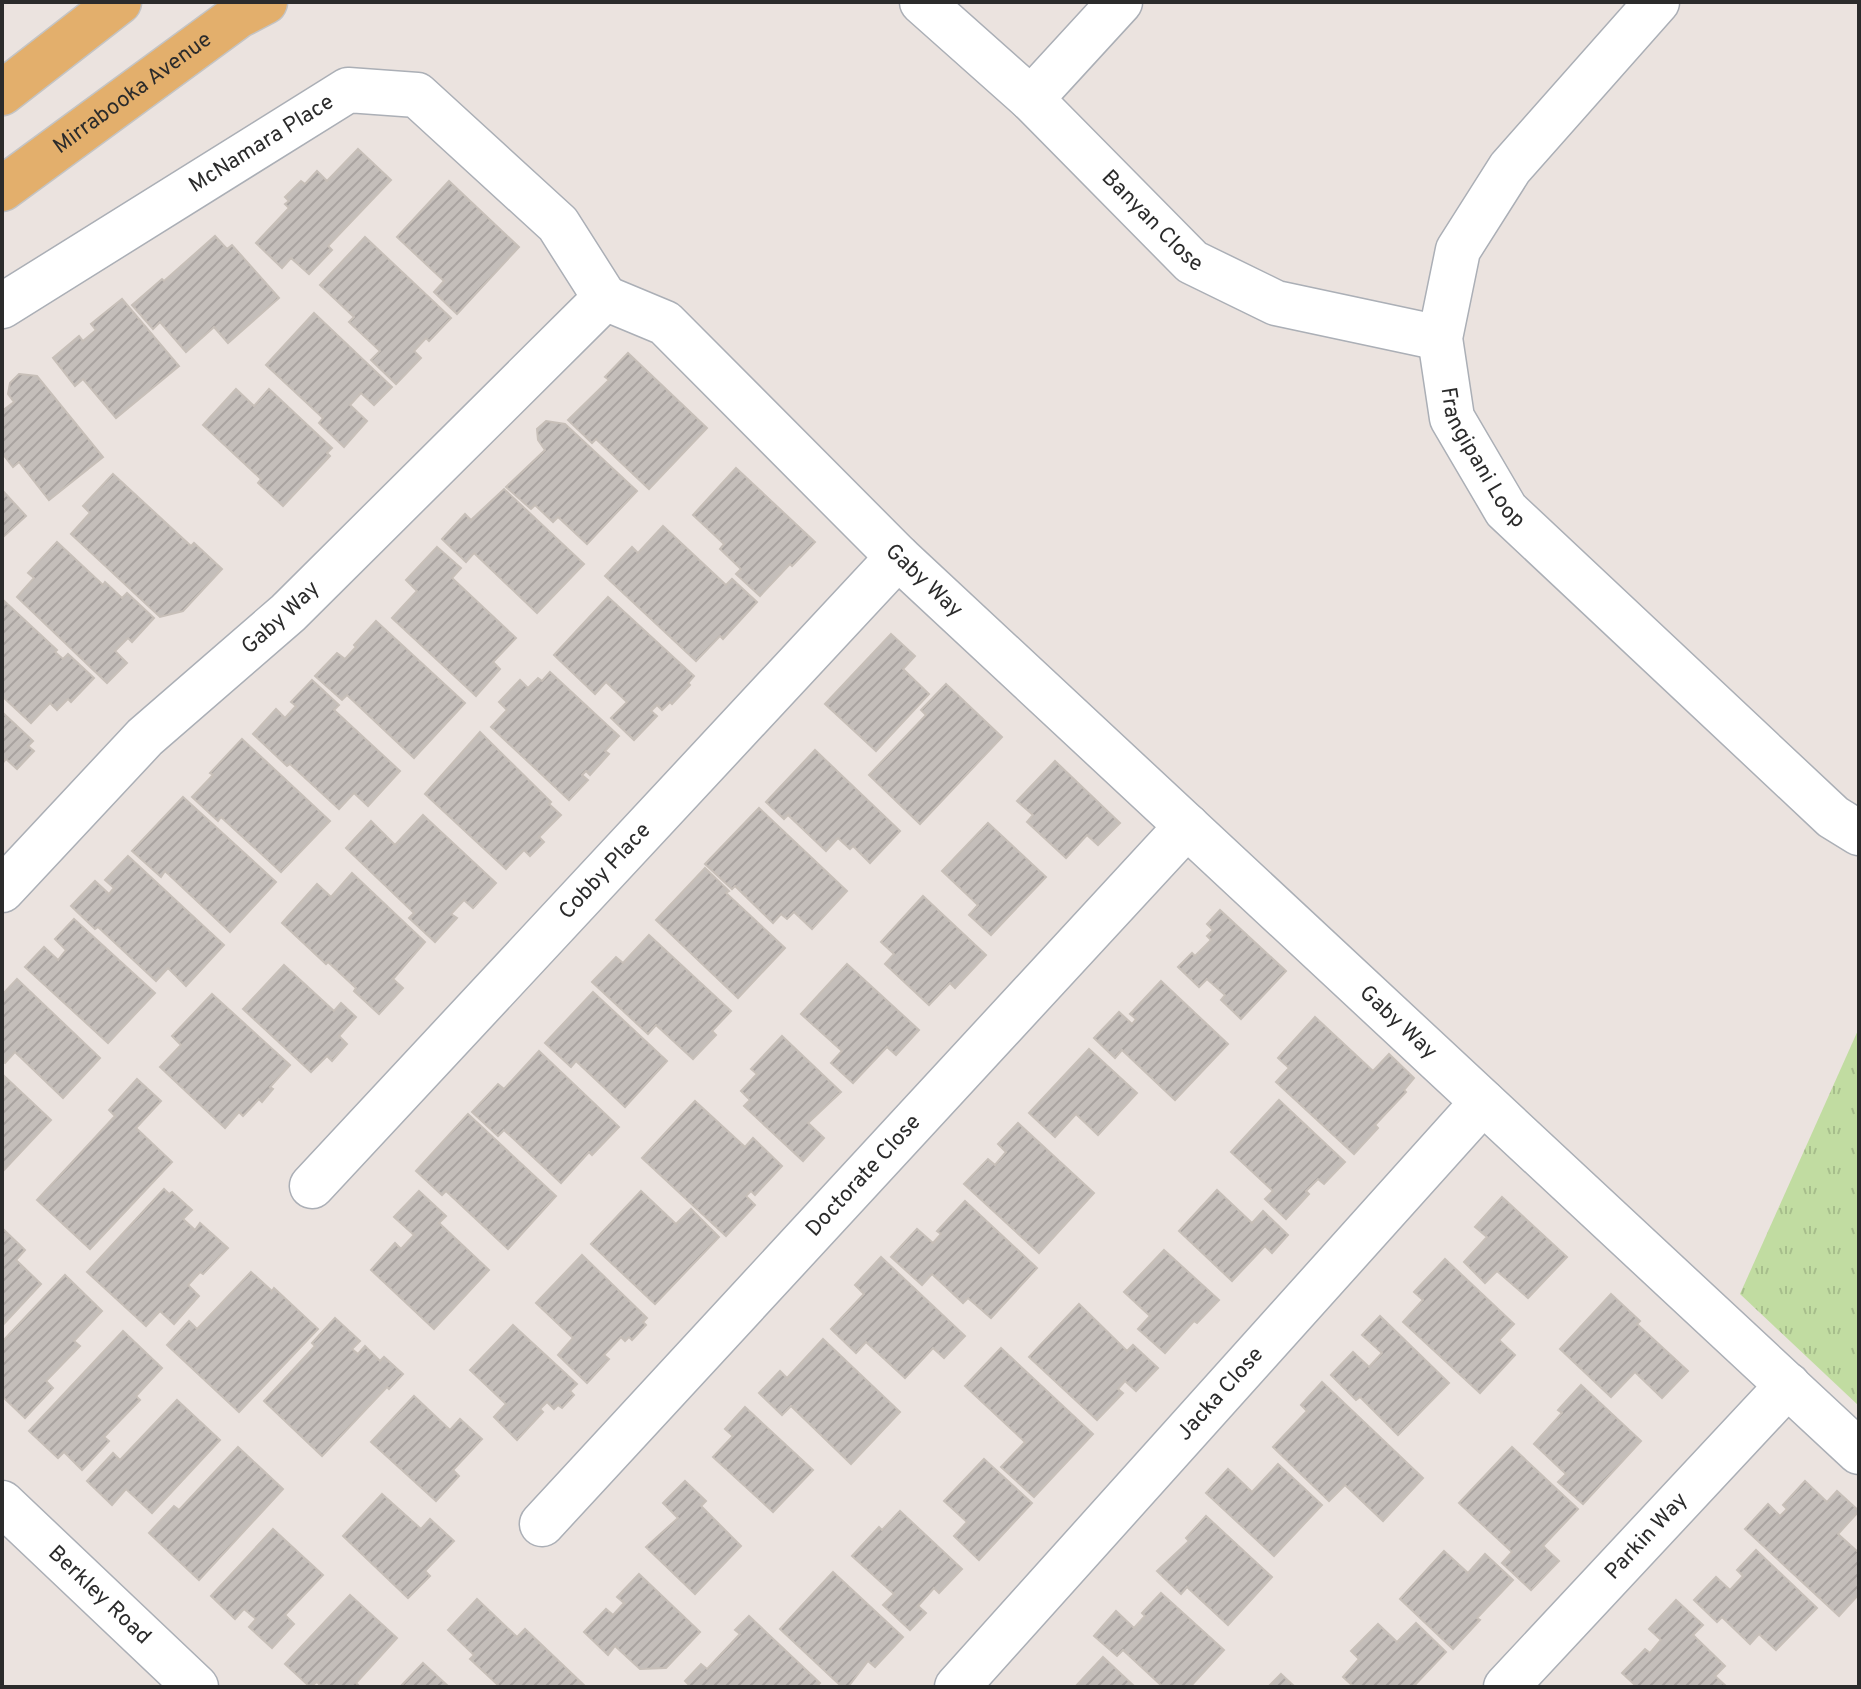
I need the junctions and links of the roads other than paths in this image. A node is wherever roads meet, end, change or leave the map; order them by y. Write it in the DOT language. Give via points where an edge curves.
graph roads {
  1 [pos="119,2"];
  2 [pos="265,2"];
  3 [pos="922,2"];
  4 [pos="1120,2"];
  5 [pos="1657,2"];
  6 [pos="2,93"];
  7 [pos="1031,99"];
  8 [pos="2,189"];
  9 [pos="605,298"];
  10 [pos="2,306"];
  11 [pos="1440,338"];
  12 [pos="898,557"];
  13 [pos="1187,826"];
  14 [pos="1859,833"];
  15 [pos="2,890"];
  16 [pos="1483,1102"];
  17 [pos="312,1186"];
  18 [pos="1788,1385"];
  19 [pos="1859,1452"];
  20 [pos="2,1503"];
  21 [pos="542,1524"];
  22 [pos="196,1687"];
  23 [pos="957,1687"];
  24 [pos="1506,1687"];
  1 -- 6 [label="main road"];
  2 -- 8 [label="main road, Mirrabooka Avenue" via="238,16"];
  3 -- 7 [label="street, Banyan Close"];
  4 -- 7 [label="street"];
  5 -- 11 [label="street, Frangipani Loop" via="1510,168 1458,250"];
  7 -- 11 [label="street, Banyan Close" via="1192,262 1276,303"];
  9 -- 10 [label="street, McNamara Place" via="558,224 417,95 348,90"];
  9 -- 12 [label="street, Gaby Way" via="665,323"];
  9 -- 15 [label="street, Gaby Way" via="288,613 145,737"];
  11 -- 14 [label="street, Frangipani Loop" via="1452,418 1506,510 1833,817"];
  12 -- 13 [label="street, Gaby Way"];
  12 -- 17 [label="street, Cobby Place"];
  13 -- 16 [label="street, Gaby Way"];
  13 -- 21 [label="street, Doctorate Close"];
  16 -- 18 [label="street, Gaby Way"];
  16 -- 23 [label="street, Jacka Close"];
  18 -- 19 [label="street, Gaby Way"];
  18 -- 24 [label="street, Parkin Way"];
  20 -- 22 [label="street, Berkley Road"];
}
